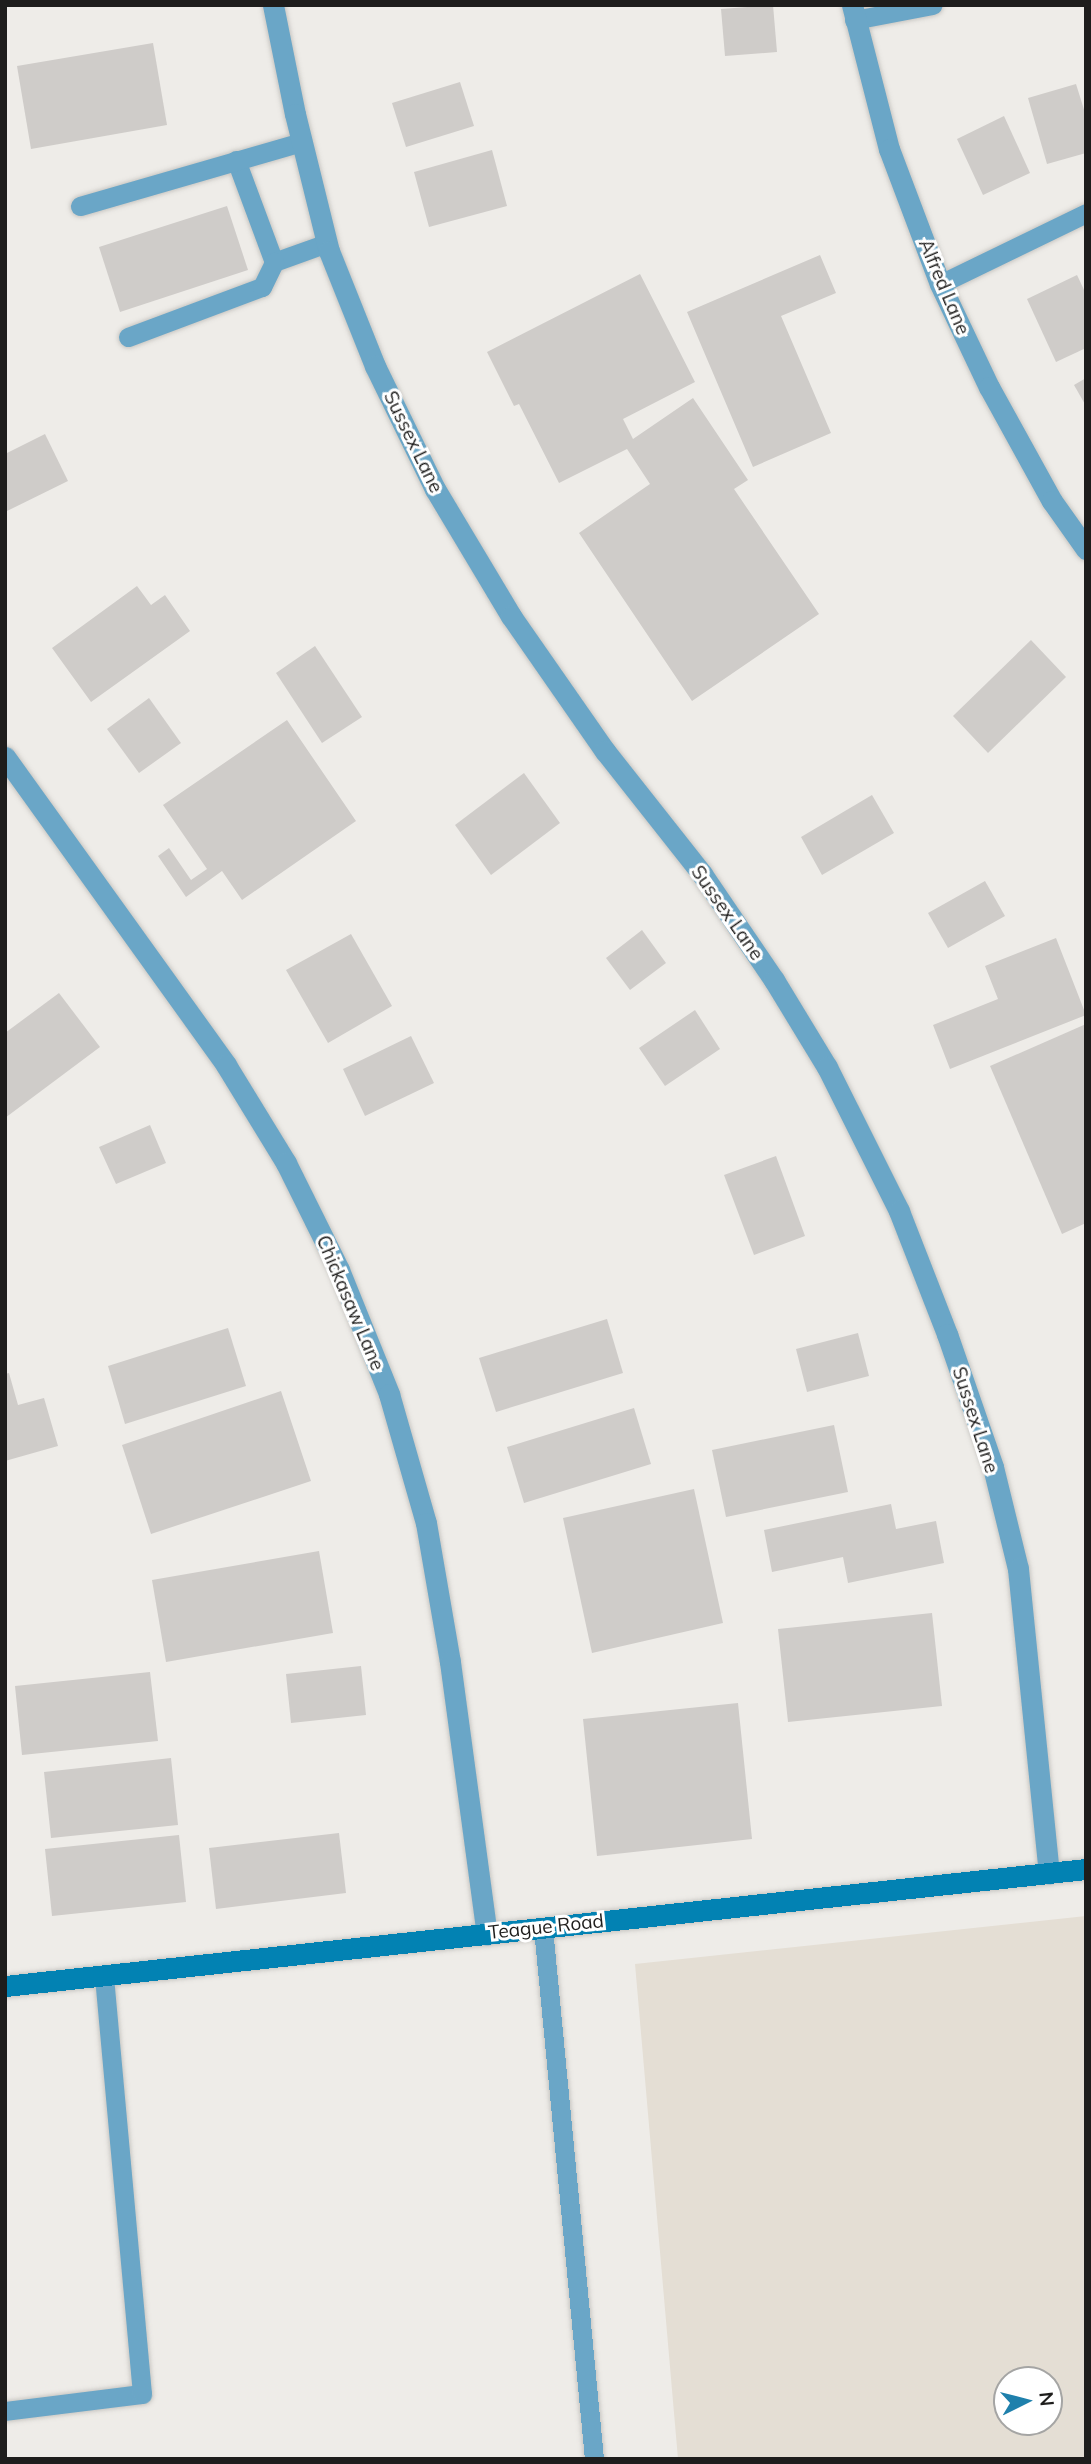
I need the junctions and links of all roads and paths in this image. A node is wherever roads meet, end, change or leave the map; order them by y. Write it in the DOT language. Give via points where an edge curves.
graph roads {
  1 [pos="274,5"];
  2 [pos="933,5"];
  3 [pos="853,13"];
  4 [pos="302,142"];
  5 [pos="236,160"];
  6 [pos="80,206"];
  7 [pos="1086,213"];
  8 [pos="327,243"];
  9 [pos="274,262"];
  10 [pos="940,284"];
  11 [pos="128,337"];
  12 [pos="1086,549"];
  13 [pos="5,757"];
  14 [pos="1086,1869"];
  15 [pos="1049,1873"];
  16 [pos="543,1928"];
  17 [pos="487,1934"];
  18 [pos="104,1975"];
  19 [pos="5,1986"];
  20 [pos="5,2412"];
  21 [pos="594,2459"];
  1 -- 4 [label="street, Sussex Lane"];
  2 -- 3 [label="lane"];
  3 -- 10 [label="street, Alfred Lane" via="890,149"];
  4 -- 5 [label="lane"];
  4 -- 8 [label="street, Sussex Lane"];
  5 -- 6 [label="lane"];
  5 -- 9 [label="lane"];
  7 -- 10 [label="lane"];
  8 -- 9 [label="lane"];
  8 -- 15 [label="street, Sussex Lane" via="375,366 449,512 511,615 605,751 702,874 774,980 827,1067 899,1211 992,1467 1018,1570"];
  9 -- 11 [label="lane" via="262,287"];
  10 -- 12 [label="street, Alfred Lane" via="989,387 1052,501"];
  13 -- 17 [label="street, Chickasaw Lane" via="226,1065 286,1163 344,1282 389,1394 426,1523"];
  14 -- 15 [label="street, Teague Road"];
  15 -- 16 [label="street, Teague Road"];
  16 -- 17 [label="street, Teague Road"];
  16 -- 21 [label="lane"];
  17 -- 18 [label="street, Teague Road"];
  18 -- 19 [label="street, Teague Road"];
  18 -- 20 [label="lane" via="142,2394"];
}
